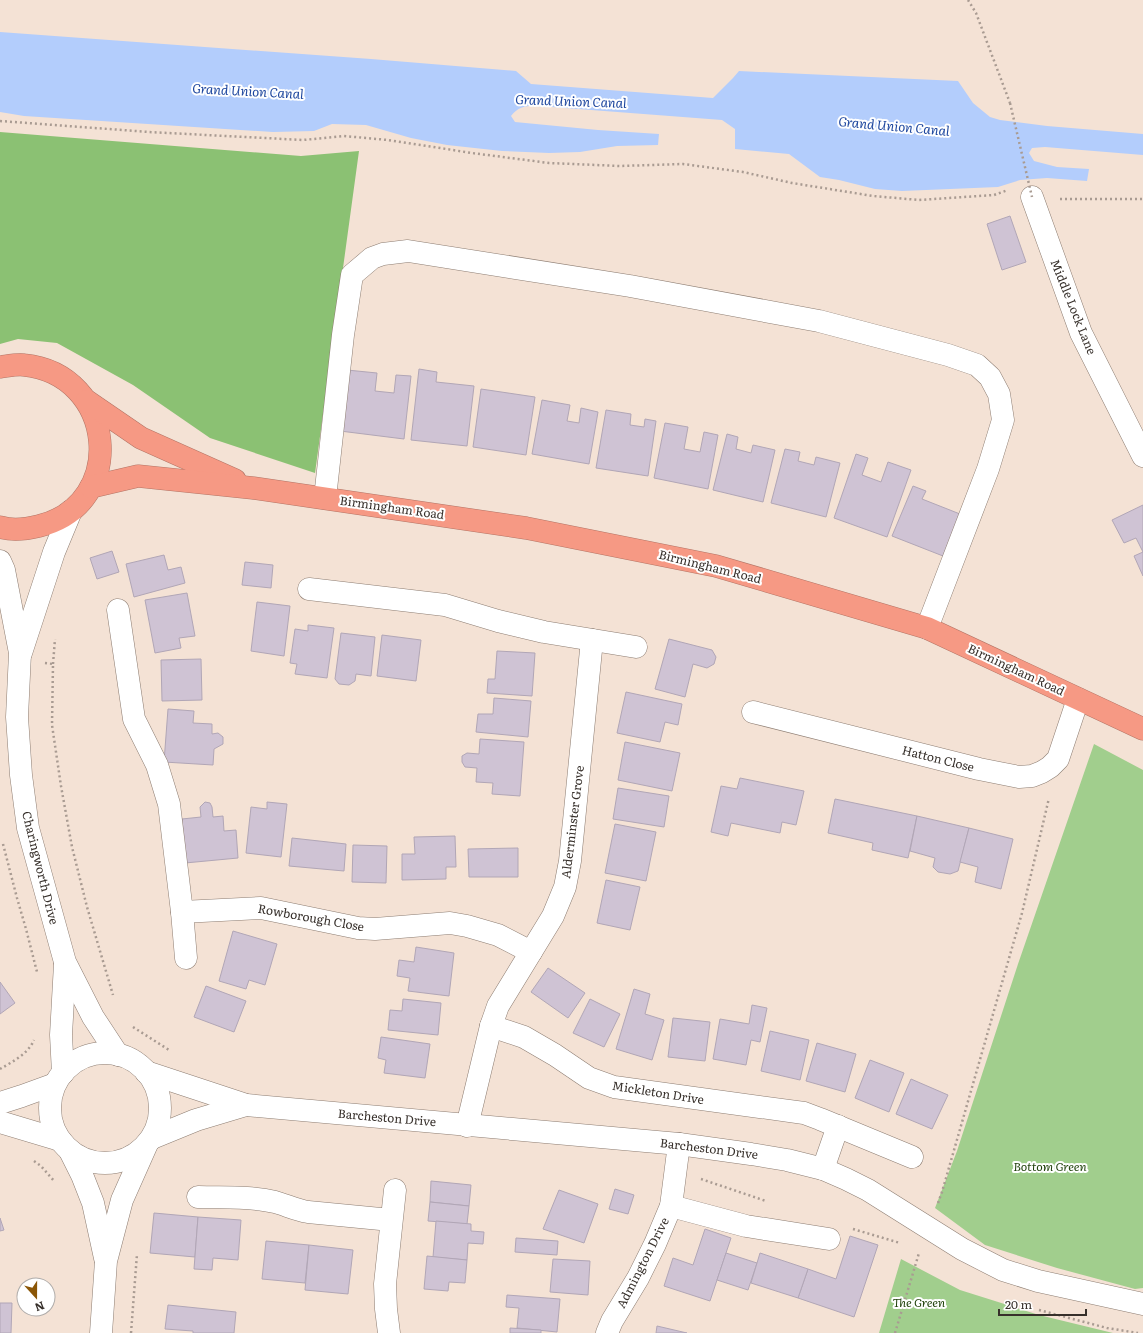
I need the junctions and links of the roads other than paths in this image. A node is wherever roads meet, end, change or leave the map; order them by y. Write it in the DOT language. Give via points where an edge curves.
graph roads {
  1 [pos="1031,189"];
  2 [pos="0,367"];
  3 [pos="87,400"];
  4 [pos="1143,456"];
  5 [pos="91,487"];
  6 [pos="253,488"];
  7 [pos="325,498"];
  8 [pos="71,511"];
  9 [pos="0,527"];
  10 [pos="0,561"];
  11 [pos="309,589"];
  12 [pos="118,610"];
  13 [pos="927,628"];
  14 [pos="592,640"];
  15 [pos="636,647"];
  16 [pos="20,654"];
  17 [pos="1078,699"];
  18 [pos="753,712"];
  19 [pos="1143,729"];
  20 [pos="182,912"];
  21 [pos="531,952"];
  22 [pos="186,958"];
  23 [pos="65,962"];
  24 [pos="491,1026"];
  25 [pos="118,1055"];
  26 [pos="146,1072"];
  27 [pos="59,1078"];
  28 [pos="0,1102"];
  29 [pos="246,1105"];
  30 [pos="0,1122"];
  31 [pos="467,1126"];
  32 [pos="838,1126"];
  33 [pos="150,1140"];
  34 [pos="679,1144"];
  35 [pos="65,1146"];
  36 [pos="912,1157"];
  37 [pos="823,1170"];
  38 [pos="395,1190"];
  39 [pos="198,1197"];
  40 [pos="671,1206"];
  41 [pos="391,1220"];
  42 [pos="829,1239"];
  43 [pos="106,1261"];
  44 [pos="1143,1304"];
  45 [pos="101,1333"];
  46 [pos="389,1333"];
  47 [pos="607,1333"];
  1 -- 4 [label="street, Middle Lock Lane" via="1081,333"];
  2 -- 3 [label="highway, Birmingham Road" via="24,365 48,370 70,382"];
  3 -- 5 [label="highway, Birmingham Road" via="98,424 101,449 98,469"];
  3 -- 6 [label="highway, Birmingham Road" via="141,438"];
  5 -- 6 [label="highway, Birmingham Road" via="138,476"];
  5 -- 8 [label="highway, Birmingham Road"];
  6 -- 7 [label="highway, Birmingham Road"];
  7 -- 13 [label="highway, Birmingham Road" via="526,528 716,566"];
  7 -- 13 [label="street" via="352,275 372,258 383,254 408,251 630,286 819,321 977,365 990,377 999,394 1003,420 997,441"];
  8 -- 9 [label="highway, Birmingham Road" via="51,523 28,529"];
  8 -- 16 [label="street, Charingworth Drive" via="54,552"];
  10 -- 16 [label="street, Charingworth Drive" via="4,570"];
  11 -- 14 [label="street" via="445,605 544,632"];
  12 -- 20 [label="street" via="134,719 157,765 169,804"];
  13 -- 17 [label="highway, Birmingham Road"];
  14 -- 15 [label="street"];
  14 -- 21 [label="street, Alderminster Grove" via="570,861 565,887 553,916"];
  16 -- 23 [label="street, Charingworth Drive" via="17,717 28,828"];
  17 -- 18 [label="street, Hatton Close" via="1058,759 1042,772 1019,777"];
  17 -- 19 [label="highway, Birmingham Road"];
  20 -- 21 [label="street, Rowborough Close" via="261,908 358,928 375,929 450,923 498,935"];
  20 -- 22 [label="street"];
  21 -- 24 [label="street, Alderminster Grove" via="498,1006"];
  23 -- 25 [label="street, Charingworth Drive" via="93,1017"];
  23 -- 27 [label="street, Charingworth Drive"];
  24 -- 31 [label="street, Alderminster Grove"];
  24 -- 32 [label="street, Mickleton Drive" via="529,1039 589,1078 614,1088 804,1113"];
  25 -- 26 [label="street" via="134,1061"];
  25 -- 27 [label="street" via="103,1053 88,1056 74,1062"];
  26 -- 29 [label="street, Barcheston Drive"];
  26 -- 33 [label="street" via="155,1085 160,1101 158,1127"];
  27 -- 28 [label="street" via="22,1096"];
  27 -- 35 [label="street" via="50,1106 51,1118 54,1130"];
  29 -- 31 [label="street, Barcheston Drive"];
  29 -- 33 [label="street, Barcheston Drive" via="196,1120"];
  30 -- 35 [label="street"];
  31 -- 34 [label="street, Barcheston Drive"];
  32 -- 36 [label="street, Mickleton Drive"];
  32 -- 37 [label="street"];
  33 -- 35 [label="street" via="138,1153 125,1160 111,1163 97,1163 85,1159"];
  33 -- 43 [label="street" via="122,1200"];
  34 -- 37 [label="street, Barcheston Drive" via="787,1160"];
  34 -- 40 [label="street, Admington Drive"];
  35 -- 43 [label="street" via="82,1175 93,1202"];
  37 -- 44 [label="street, Barcheston Drive" via="868,1190 962,1249 1003,1270 1038,1281"];
  38 -- 41 [label="street"];
  39 -- 41 [label="street" via="275,1202 308,1212"];
  40 -- 42 [label="street" via="746,1226"];
  40 -- 47 [label="street, Admington Drive" via="655,1244"];
  41 -- 46 [label="street" via="385,1297"];
  43 -- 45 [label="street"];
}
